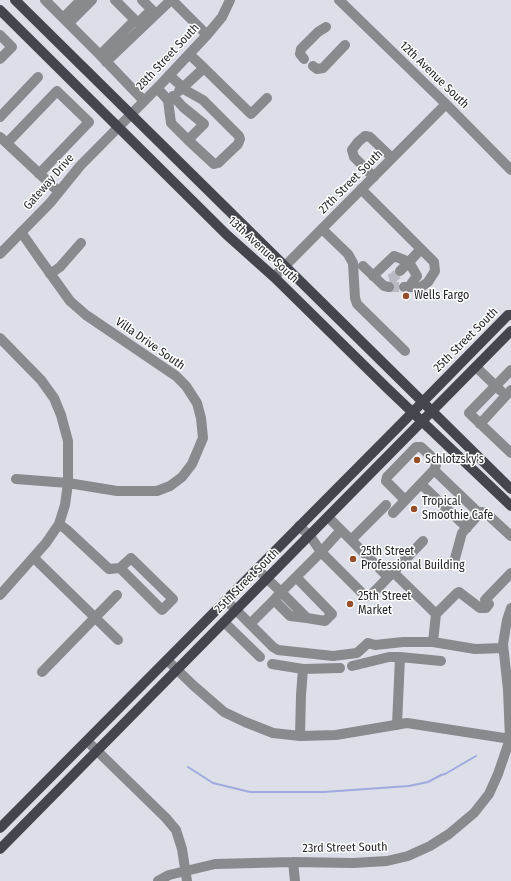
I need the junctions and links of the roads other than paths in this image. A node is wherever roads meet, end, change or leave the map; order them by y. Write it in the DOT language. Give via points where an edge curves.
graph roads {
  1 [pos="15,0"];
  2 [pos="45,0"];
  3 [pos="81,0"];
  4 [pos="92,0"];
  5 [pos="115,0"];
  6 [pos="142,0"];
  7 [pos="171,0"];
  8 [pos="230,0"];
  9 [pos="339,0"];
  10 [pos="0,10"];
  11 [pos="154,12"];
  12 [pos="66,21"];
  13 [pos="136,21"];
  14 [pos="326,27"];
  15 [pos="0,35"];
  16 [pos="207,35"];
  17 [pos="345,45"];
  18 [pos="189,54"];
  19 [pos="103,58"];
  20 [pos="0,59"];
  21 [pos="304,59"];
  22 [pos="313,66"];
  23 [pos="204,68"];
  24 [pos="169,75"];
  25 [pos="38,77"];
  26 [pos="182,87"];
  27 [pos="157,88"];
  28 [pos="170,98"];
  29 [pos="267,98"];
  30 [pos="144,101"];
  31 [pos="446,104"];
  32 [pos="130,115"];
  33 [pos="0,117"];
  34 [pos="118,127"];
  35 [pos="3,140"];
  36 [pos="188,140"];
  37 [pos="392,158"];
  38 [pos="511,170"];
  39 [pos="39,174"];
  40 [pos="374,177"];
  41 [pos="361,189"];
  42 [pos="59,192"];
  43 [pos="322,229"];
  44 [pos="22,232"];
  45 [pos="81,243"];
  46 [pos="421,249"];
  47 [pos="0,254"];
  48 [pos="409,262"];
  49 [pos="363,266"];
  50 [pos="285,267"];
  51 [pos="400,271"];
  52 [pos="50,274"];
  53 [pos="274,278"];
  54 [pos="511,315"];
  55 [pos="511,331"];
  56 [pos="0,338"];
  57 [pos="405,351"];
  58 [pos="476,367"];
  59 [pos="511,370"];
  60 [pos="496,386"];
  61 [pos="508,393"];
  62 [pos="422,402"];
  63 [pos="432,411"];
  64 [pos="412,412"];
  65 [pos="422,421"];
  66 [pos="480,424"];
  67 [pos="511,453"];
  68 [pos="434,470"];
  69 [pos="16,479"];
  70 [pos="68,483"];
  71 [pos="421,484"];
  72 [pos="511,489"];
  73 [pos="405,500"];
  74 [pos="511,506"];
  75 [pos="480,514"];
  76 [pos="328,517"];
  77 [pos="58,524"];
  78 [pos="299,526"];
  79 [pos="467,528"];
  80 [pos="341,530"];
  81 [pos="310,536"];
  82 [pos="511,536"];
  83 [pos="351,540"];
  84 [pos="423,541"];
  85 [pos="321,552"];
  86 [pos="34,558"];
  87 [pos="450,566"];
  88 [pos="120,568"];
  89 [pos="257,569"];
  90 [pos="511,572"];
  91 [pos="390,574"];
  92 [pos="296,577"];
  93 [pos="268,579"];
  94 [pos="281,592"];
  95 [pos="0,595"];
  96 [pos="117,595"];
  97 [pos="226,600"];
  98 [pos="274,600"];
  99 [pos="511,608"];
  100 [pos="236,610"];
  101 [pos="436,614"];
  102 [pos="95,617"];
  103 [pos="307,618"];
  104 [pos="224,622"];
  105 [pos="250,624"];
  106 [pos="118,640"];
  107 [pos="433,642"];
  108 [pos="503,648"];
  109 [pos="400,656"];
  110 [pos="260,657"];
  111 [pos="167,660"];
  112 [pos="441,661"];
  113 [pos="272,664"];
  114 [pos="352,666"];
  115 [pos="340,668"];
  116 [pos="303,669"];
  117 [pos="177,670"];
  118 [pos="42,672"];
  119 [pos="397,725"];
  120 [pos="300,736"];
  121 [pos="510,739"];
  122 [pos="86,741"];
  123 [pos="97,751"];
  124 [pos="0,828"];
  125 [pos="0,849"];
  126 [pos="293,862"];
  127 [pos="186,876"];
  128 [pos="158,881"];
  129 [pos="295,881"];
  1 -- 32 [label="main road, 13th Avenue South"];
  2 -- 12 [label="street"];
  3 -- 12 [label="street"];
  4 -- 12 [label="street"];
  5 -- 13 [label="street"];
  6 -- 11 [label="street"];
  7 -- 11 [label="street"];
  7 -- 16 [label="street"];
  8 -- 16 [label="street, 28th Street South" via="222,17"];
  9 -- 31 [label="street, 12th Avenue South"];
  10 -- 34 [label="main road, 13th Avenue South"];
  11 -- 13 [label="street"];
  11 -- 19 [label="street"];
  12 -- 19 [label="street"];
  13 -- 19 [label="street"];
  14 -- 21 [label="street" via="301,49 300,54"];
  15 -- 20 [label="street" via="12,47"];
  16 -- 18 [label="street, 28th Street South"];
  17 -- 22 [label="street" via="323,68 317,69"];
  18 -- 23 [label="street"];
  18 -- 24 [label="street, 28th Street South"];
  19 -- 30 [label="street"];
  23 -- 26 [label="street"];
  23 -- 29 [label="street" via="251,114"];
  24 -- 26 [label="street"];
  24 -- 27 [label="street, 28th Street South"];
  25 -- 33 [label="street"];
  26 -- 28 [label="street"];
  26 -- 36 [label="street" via="203,100 240,139 218,164 214,164"];
  27 -- 28 [label="street"];
  27 -- 30 [label="street, 28th Street South"];
  28 -- 36 [label="street" via="171,123"];
  28 -- 36 [label="street" via="204,124"];
  30 -- 32 [label="street, 28th Street South"];
  31 -- 37 [label="street, 27th Street South"];
  31 -- 38 [label="street, 12th Avenue South"];
  32 -- 34 [label="street, 28th Street South"];
  32 -- 50 [label="main road, 13th Avenue South"];
  34 -- 42 [label="street, Gateway Drive"];
  34 -- 53 [label="main road, 13th Avenue South"];
  35 -- 39 [label="street"];
  35 -- 39 [label="street" via="57,91 89,122"];
  37 -- 40 [label="street, 27th Street South"];
  37 -- 40 [label="street" via="370,137 365,136 358,142 352,150 354,157"];
  39 -- 42 [label="street"];
  40 -- 41 [label="street, 27th Street South"];
  41 -- 43 [label="street, 27th Street South"];
  41 -- 46 [label="street"];
  42 -- 44 [label="street, Gateway Drive"];
  43 -- 50 [label="street, 27th Street South"];
  43 -- 57 [label="street" via="348,254 353,263 355,298 358,304"];
  44 -- 47 [label="street, Gateway Drive"];
  44 -- 52 [label="street, Villa Drive South"];
  45 -- 52 [label="street"];
  46 -- 48 [label="street"];
  46 -- 48 [label="street" via="434,262 435,271 421,287 407,287 417,276"];
  48 -- 49 [label="street" via="394,256 383,281"];
  48 -- 51 [label="street"];
  50 -- 53 [label="street, 27th Street South"];
  50 -- 62 [label="main road, 13th Avenue South"];
  52 -- 70 [label="street, Villa Drive South" via="70,301 86,315 176,376 186,386 197,403 203,438 192,464 182,477 157,491 116,491"];
  53 -- 64 [label="main road, 13th Avenue South"];
  54 -- 62 [label="main road, 25th Street South" via="508,315"];
  55 -- 58 [label="main road, 25th Street South"];
  56 -- 70 [label="street" via="36,375 54,398 68,441"];
  58 -- 60 [label="street"];
  58 -- 63 [label="main road, 25th Street South"];
  59 -- 60 [label="street"];
  60 -- 61 [label="street"];
  60 -- 66 [label="street" via="469,413"];
  61 -- 66 [label="street"];
  62 -- 63 [label="main road, 13th Avenue South"];
  62 -- 64 [label="main road, 25th Street South"];
  63 -- 65 [label="main road, 25th Street South"];
  63 -- 72 [label="main road, 13th Avenue South"];
  64 -- 65 [label="main road, 13th Avenue South"];
  64 -- 78 [label="main road, 25th Street South"];
  65 -- 74 [label="main road, 13th Avenue South"];
  65 -- 76 [label="main road, 25th Street South"];
  66 -- 67 [label="street"];
  68 -- 71 [label="street"];
  68 -- 73 [label="street" via="435,460 418,446 386,481"];
  68 -- 75 [label="street"];
  69 -- 70 [label="street, Villa Drive South"];
  70 -- 77 [label="street" via="65,505"];
  71 -- 73 [label="street"];
  71 -- 79 [label="street"];
  73 -- 83 [label="street" via="389,509"];
  75 -- 79 [label="street"];
  75 -- 82 [label="street" via="484,511"];
  76 -- 80 [label="street"];
  76 -- 81 [label="main road, 25th Street South"];
  77 -- 86 [label="street"];
  77 -- 88 [label="street" via="109,569"];
  78 -- 81 [label="street"];
  78 -- 89 [label="main road, 25th Street South"];
  79 -- 87 [label="street" via="460,536 454,562"];
  80 -- 83 [label="street"];
  80 -- 85 [label="street"];
  81 -- 85 [label="street"];
  81 -- 93 [label="main road, 25th Street South"];
  83 -- 91 [label="street"];
  84 -- 91 [label="street"];
  85 -- 91 [label="street" via="368,596"];
  85 -- 92 [label="street"];
  86 -- 95 [label="street"];
  86 -- 102 [label="street"];
  88 -- 88 [label="street" via="162,610 173,599 131,558"];
  89 -- 93 [label="street"];
  89 -- 97 [label="main road, 25th Street South"];
  90 -- 101 [label="street" via="487,602 486,608 480,608 457,592"];
  91 -- 101 [label="street"];
  92 -- 94 [label="street"];
  92 -- 103 [label="street" via="332,614 325,621"];
  93 -- 94 [label="street"];
  93 -- 100 [label="main road, 25th Street South"];
  94 -- 98 [label="street"];
  94 -- 103 [label="street"];
  96 -- 102 [label="street"];
  97 -- 100 [label="street"];
  97 -- 111 [label="main road, 25th Street South"];
  98 -- 103 [label="street" via="290,616"];
  98 -- 105 [label="street"];
  99 -- 108 [label="street, 23rd Street South"];
  100 -- 104 [label="main road, 25th Street South"];
  100 -- 105 [label="street"];
  101 -- 107 [label="street"];
  102 -- 106 [label="street"];
  102 -- 118 [label="street"];
  104 -- 110 [label="street"];
  104 -- 117 [label="main road, 25th Street South"];
  105 -- 107 [label="street" via="278,650 333,656 357,653 368,643 375,645"];
  107 -- 108 [label="street" via="475,649"];
  108 -- 121 [label="street, 23rd Street South"];
  109 -- 112 [label="street"];
  109 -- 114 [label="street"];
  109 -- 119 [label="street"];
  111 -- 117 [label="street"];
  111 -- 122 [label="main road, 25th Street South"];
  113 -- 116 [label="street"];
  115 -- 116 [label="street"];
  116 -- 120 [label="street"];
  117 -- 120 [label="street" via="224,712 273,733"];
  117 -- 123 [label="main road, 25th Street South"];
  119 -- 120 [label="street" via="336,736"];
  119 -- 121 [label="street" via="407,723"];
  121 -- 126 [label="street, 23rd Street South" via="489,794 474,814 430,846 408,856 388,861"];
  122 -- 123 [label="street"];
  122 -- 124 [label="main road, 25th Street South"];
  123 -- 125 [label="main road, 25th Street South"];
  123 -- 127 [label="street" via="176,830"];
  126 -- 127 [label="street, 23rd Street South" via="215,864"];
  126 -- 129 [label="street"];
  127 -- 128 [label="street, 23rd Street South" via="169,875"];
}
